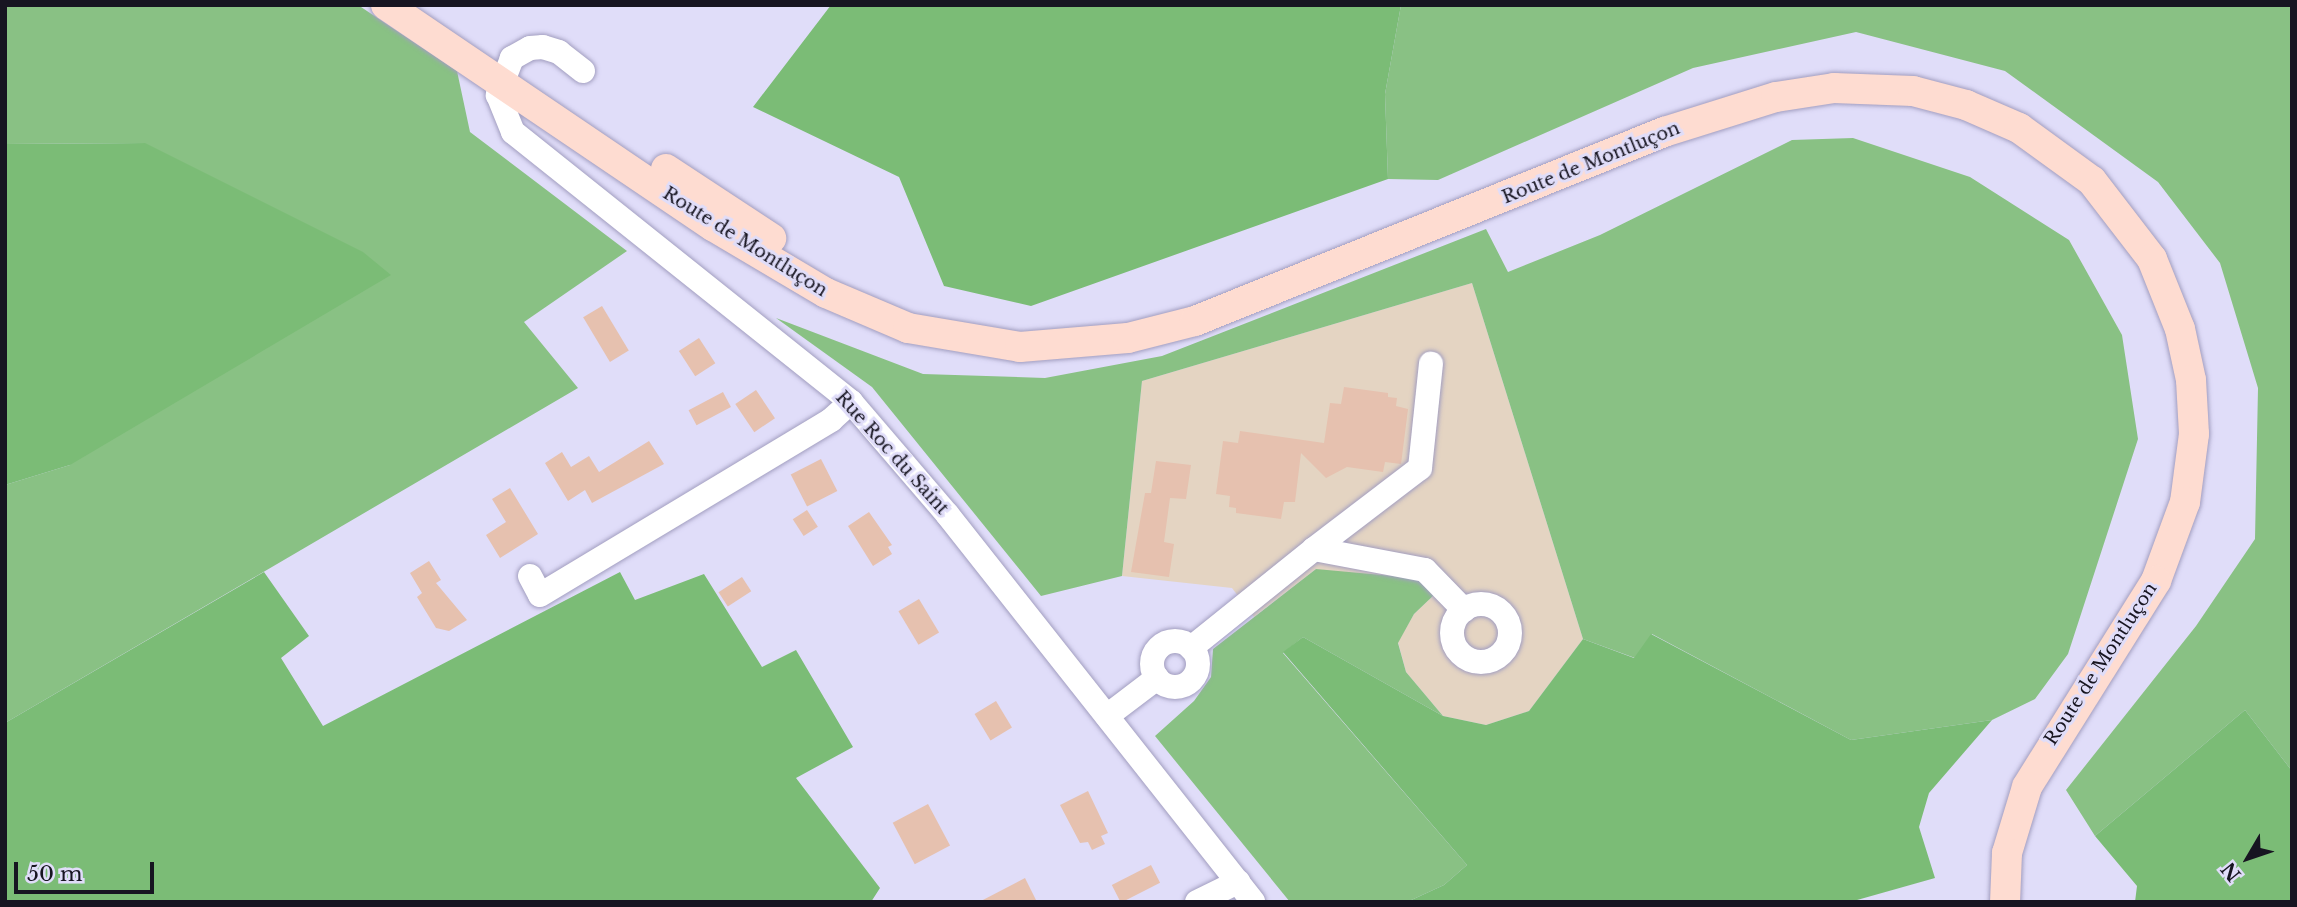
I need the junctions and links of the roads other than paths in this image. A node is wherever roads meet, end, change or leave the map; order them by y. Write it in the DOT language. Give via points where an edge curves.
graph roads {
  1 [pos="386,5"];
  2 [pos="421,5"];
  3 [pos="583,71"];
  4 [pos="504,72"];
  5 [pos="1431,364"];
  6 [pos="851,401"];
  7 [pos="1314,549"];
  8 [pos="530,576"];
  9 [pos="1464,610"];
  10 [pos="1191,648"];
  11 [pos="1157,678"];
  12 [pos="1107,716"];
  13 [pos="1238,882"];
  14 [pos="1197,902"];
  15 [pos="1253,902"];
  16 [pos="2005,902"];
  17 [pos="2019,902"];
  1 -- 4 [label="main road, Route de Montluçon"];
  2 -- 4 [label="main road, Route de Montluçon"];
  3 -- 4 [label="street" via="559,52 543,47 524,50"];
  4 -- 6 [label="street, Rue Roc du Saint" via="500,111 518,138 675,257"];
  4 -- 16 [label="main road, Route de Montluçon" via="713,226 826,293 908,328 1020,347 1128,338 1195,321 1664,132 1776,97 1834,88 1913,91 1966,105 2019,128 2092,181 2152,259 2180,329 2191,380 2194,434 2185,502 2155,581 2026,787 2007,853"];
  4 -- 17 [label="main road, Route de Montluçon" via="768,237 861,289 933,317 1032,333 1101,328 1201,305 1676,113 1772,84 1845,75 1914,78 1982,97 2029,120 2103,175 2158,243 2191,317 2208,422 2204,476 2183,552 2144,629 2043,783 2022,847"];
  5 -- 7 [label="street" via="1420,468"];
  6 -- 8 [label="street" via="831,420 540,595"];
  6 -- 12 [label="street, Rue Roc du Saint" via="920,480"];
  7 -- 9 [label="street" via="1425,570"];
  7 -- 10 [label="street"];
  10 -- 11 [label="street" via="1177,641 1163,644 1154,656"];
  10 -- 11 [label="street" via="1197,668 1190,681 1176,687"];
  11 -- 12 [label="street"];
  12 -- 13 [label="street, Rue Roc du Saint"];
  13 -- 14 [label="street"];
  13 -- 15 [label="street, Rue Roc du Saint"];
}
